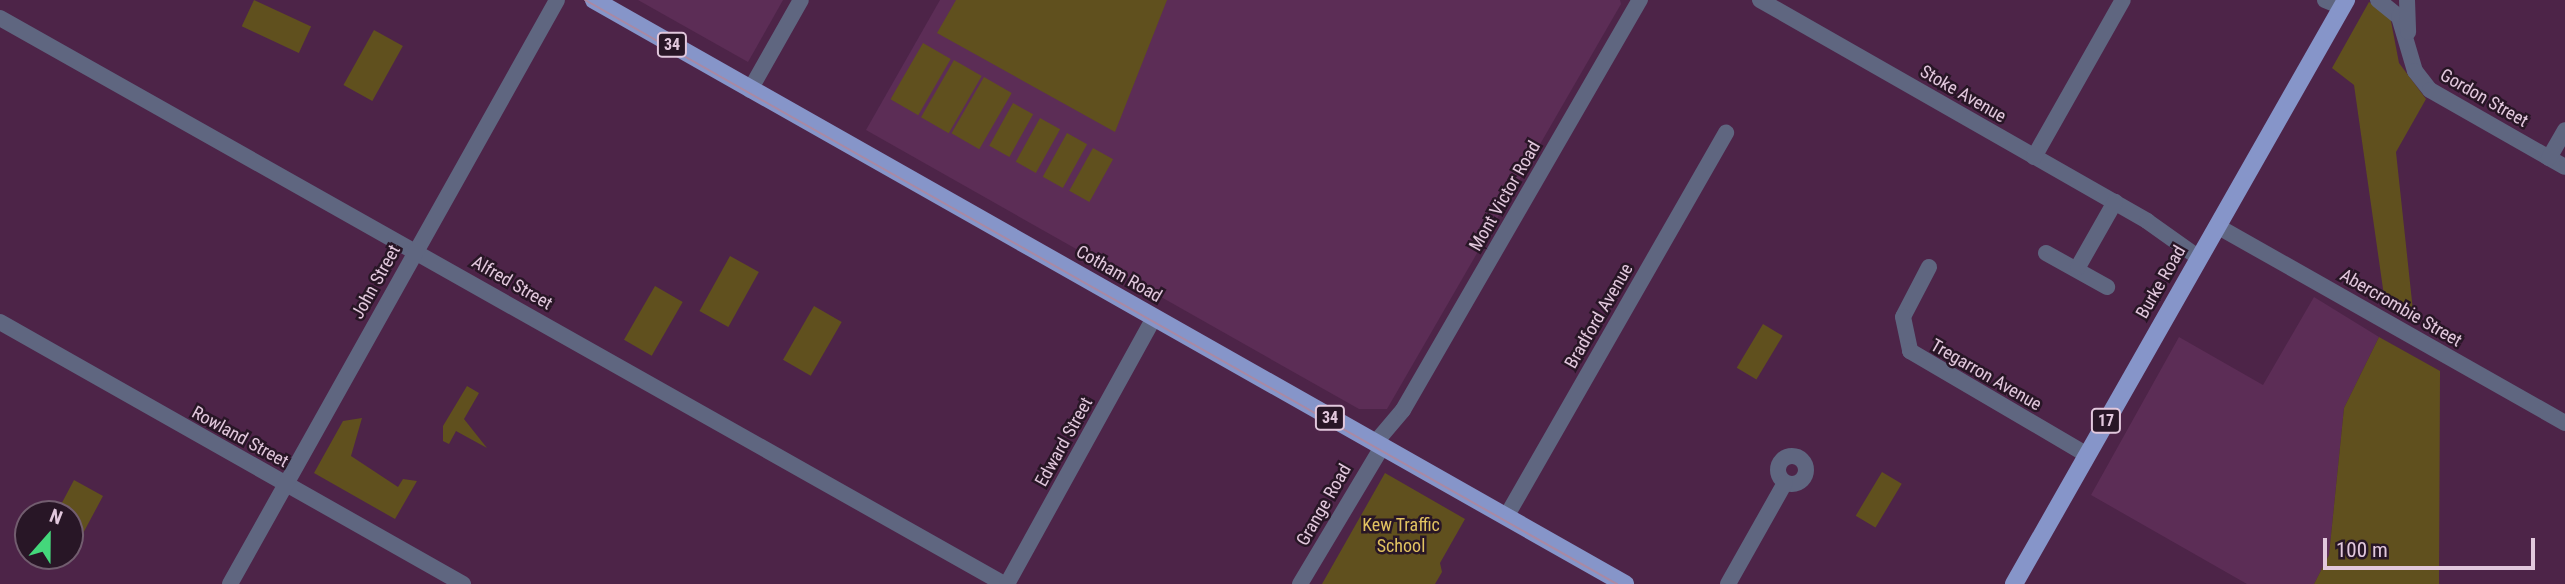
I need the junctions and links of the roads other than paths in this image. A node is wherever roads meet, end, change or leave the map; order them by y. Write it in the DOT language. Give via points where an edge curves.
graph roads {
  1 [pos="557,0"];
  2 [pos="594,0"];
  3 [pos="802,0"];
  4 [pos="1640,0"];
  5 [pos="1760,0"];
  6 [pos="2123,0"];
  7 [pos="2378,0"];
  8 [pos="2407,0"];
  9 [pos="2337,2"];
  10 [pos="0,18"];
  11 [pos="2407,42"];
  12 [pos="750,90"];
  13 [pos="2565,130"];
  14 [pos="1726,133"];
  15 [pos="2034,157"];
  16 [pos="2549,158"];
  17 [pos="2565,167"];
  18 [pos="2115,202"];
  19 [pos="2217,226"];
  20 [pos="416,251"];
  21 [pos="2202,252"];
  22 [pos="2046,253"];
  23 [pos="1929,267"];
  24 [pos="2078,267"];
  25 [pos="2107,287"];
  26 [pos="1154,318"];
  27 [pos="0,322"];
  28 [pos="2565,424"];
  29 [pos="1382,447"];
  30 [pos="2087,455"];
  31 [pos="1785,483"];
  32 [pos="285,485"];
  33 [pos="1506,517"];
  34 [pos="230,584"];
  35 [pos="463,584"];
  36 [pos="1006,584"];
  37 [pos="1300,584"];
  38 [pos="1625,584"];
  39 [pos="1728,584"];
  40 [pos="2014,584"];
  1 -- 20 [label="street, John Street"];
  2 -- 12 [label="main road, Cotham Road / 34"];
  3 -- 12 [label="street"];
  4 -- 29 [label="street, Mont Victor Road"];
  5 -- 15 [label="street, Stoke Avenue"];
  6 -- 15 [label="street"];
  7 -- 11 [label="street, Gordon Street" via="2395,12"];
  8 -- 11 [label="street, Gordon Street"];
  9 -- 19 [label="main road, Burke Road / 17"];
  10 -- 20 [label="street, Alfred Street"];
  11 -- 16 [label="street, Gordon Street" via="2415,71 2430,90"];
  12 -- 26 [label="main road, Cotham Road / 34"];
  13 -- 16 [label="street"];
  14 -- 33 [label="street, Bradford Avenue"];
  15 -- 18 [label="street, Stoke Avenue"];
  16 -- 17 [label="street, Gordon Street"];
  18 -- 21 [label="street, Stoke Avenue"];
  18 -- 24 [label="street"];
  19 -- 21 [label="main road, Burke Road / 17"];
  19 -- 28 [label="street, Abercrombie Street"];
  20 -- 32 [label="street, John Street"];
  20 -- 36 [label="street, Alfred Street"];
  21 -- 30 [label="main road, Burke Road / 17"];
  22 -- 24 [label="street"];
  23 -- 30 [label="street, Tregarron Avenue" via="1903,317 1910,351"];
  24 -- 25 [label="street"];
  26 -- 29 [label="main road, Cotham Road / 34"];
  26 -- 36 [label="street, Edward Street"];
  27 -- 32 [label="street, Rowland Street"];
  29 -- 33 [label="main road, Cotham Road / 34"];
  29 -- 37 [label="street, Grange Road"];
  30 -- 40 [label="main road, Burke Road / 17"];
  31 -- 39 [label="street"];
  32 -- 34 [label="street, John Street"];
  32 -- 35 [label="street, Rowland Street"];
  33 -- 38 [label="main road, Cotham Road / 34"];
}
